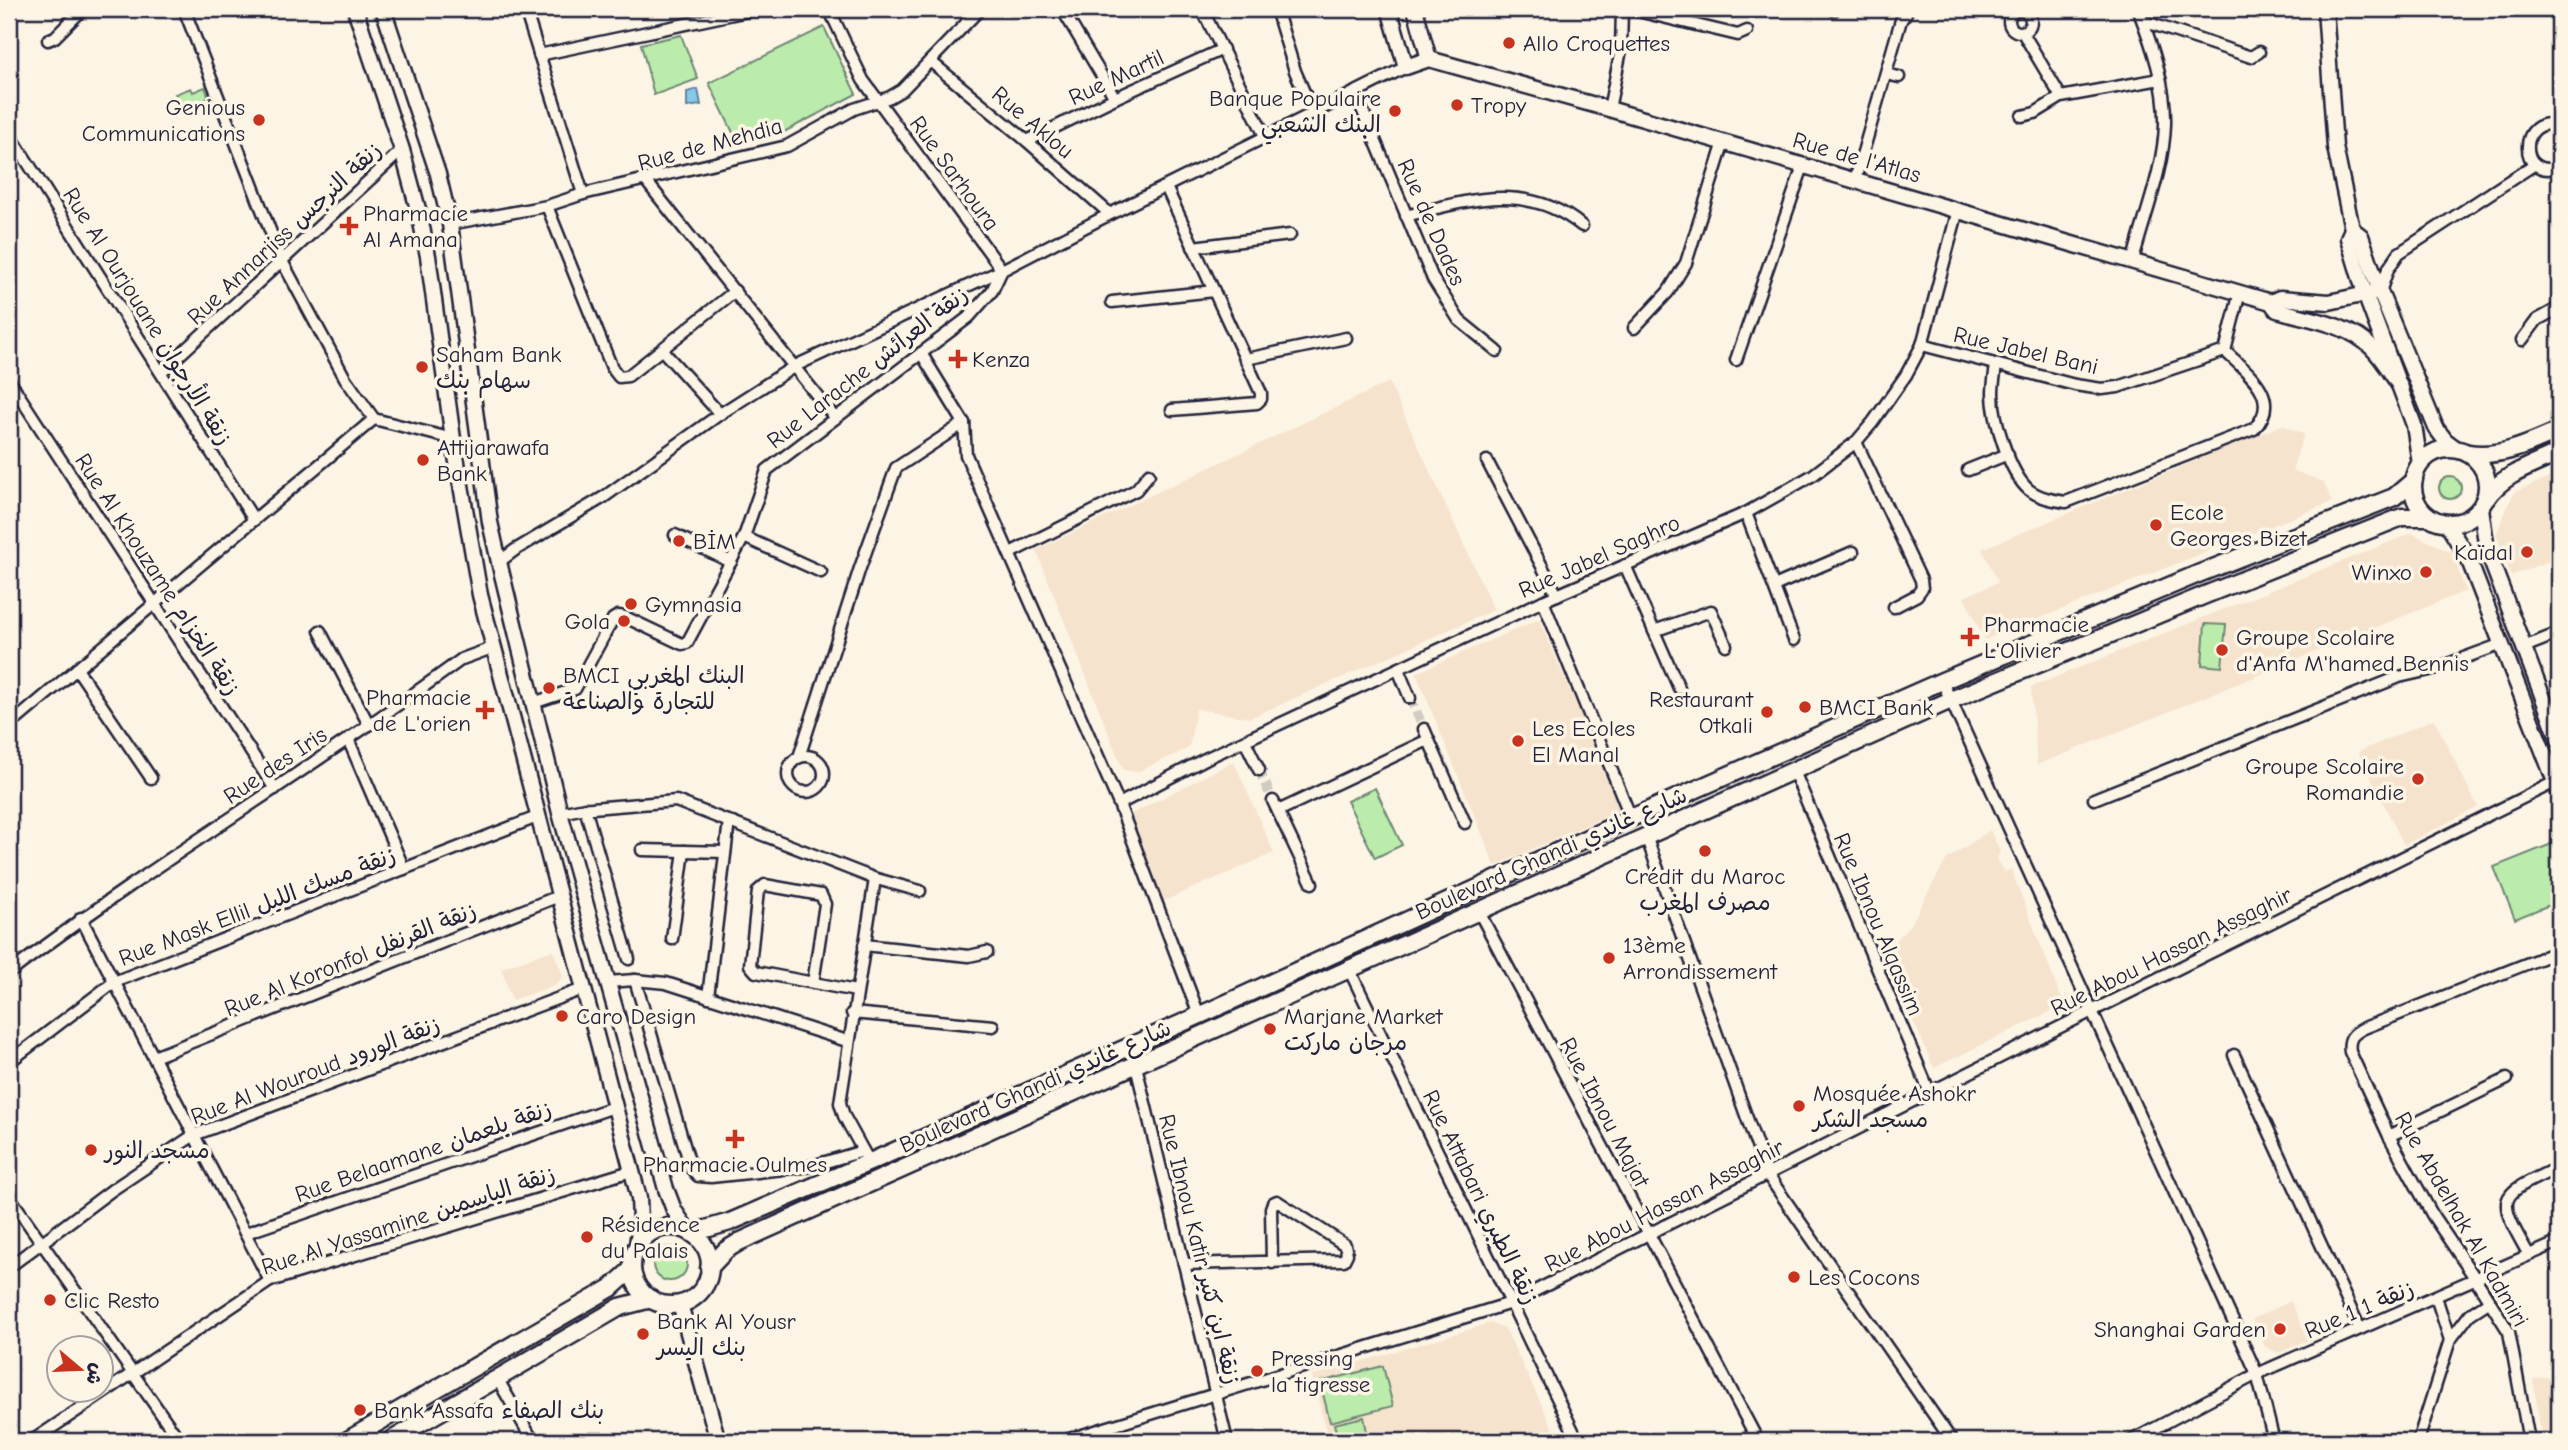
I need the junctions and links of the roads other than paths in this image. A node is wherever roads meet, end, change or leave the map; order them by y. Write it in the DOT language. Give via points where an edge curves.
graph roads {
  1 [pos="83,9"];
  2 [pos="184,9"];
  3 [pos="355,9"];
  4 [pos="383,9"];
  5 [pos="525,9"];
  6 [pos="757,9"];
  7 [pos="829,9"];
  8 [pos="1062,9"];
  9 [pos="1202,9"];
  10 [pos="1276,9"];
  11 [pos="1389,9"];
  12 [pos="1415,9"];
  13 [pos="1622,9"];
  14 [pos="1629,9"];
  15 [pos="2138,9"];
  16 [pos="2325,9"];
  17 [pos="974,11"];
  18 [pos="1906,13"];
  19 [pos="2143,21"];
  20 [pos="1747,31"];
  21 [pos="2023,33"];
  22 [pos="48,40"];
  23 [pos="1223,49"];
  24 [pos="2259,52"];
  25 [pos="540,55"];
  26 [pos="1429,59"];
  27 [pos="930,61"];
  28 [pos="1406,67"];
  29 [pos="1886,74"];
  30 [pos="1899,78"];
  31 [pos="2160,79"];
  32 [pos="1355,92"];
  33 [pos="2061,97"];
  34 [pos="1115,98"];
  35 [pos="877,100"];
  36 [pos="1609,109"];
  37 [pos="1313,113"];
  38 [pos="2022,116"];
  39 [pos="2558,122"];
  40 [pos="9,132"];
  41 [pos="1266,138"];
  42 [pos="1027,141"];
  43 [pos="1724,142"];
  44 [pos="402,150"];
  45 [pos="2535,164"];
  46 [pos="1803,166"];
  47 [pos="2558,171"];
  48 [pos="1855,180"];
  49 [pos="646,181"];
  50 [pos="1166,187"];
  51 [pos="583,194"];
  52 [pos="547,205"];
  53 [pos="1958,210"];
  54 [pos="1110,214"];
  55 [pos="1406,216"];
  56 [pos="450,224"];
  57 [pos="1582,226"];
  58 [pos="1290,234"];
  59 [pos="1192,247"];
  60 [pos="2133,260"];
  61 [pos="282,261"];
  62 [pos="1002,270"];
  63 [pos="735,291"];
  64 [pos="1214,291"];
  65 [pos="2240,292"];
  66 [pos="2372,293"];
  67 [pos="1112,302"];
  68 [pos="2271,302"];
  69 [pos="2559,308"];
  70 [pos="1634,328"];
  71 [pos="1346,338"];
  72 [pos="2522,340"];
  73 [pos="1922,345"];
  74 [pos="662,350"];
  75 [pos="1497,351"];
  76 [pos="2225,351"];
  77 [pos="921,353"];
  78 [pos="1245,359"];
  79 [pos="1736,360"];
  80 [pos="1996,365"];
  81 [pos="795,366"];
  82 [pos="161,372"];
  83 [pos="9,380"];
  84 [pos="2401,388"];
  85 [pos="1172,410"];
  86 [pos="720,414"];
  87 [pos="835,418"];
  88 [pos="374,419"];
  89 [pos="964,423"];
  90 [pos="2559,431"];
  91 [pos="453,439"];
  92 [pos="1856,442"];
  93 [pos="2463,451"];
  94 [pos="2559,453"];
  95 [pos="2008,454"];
  96 [pos="1487,461"];
  97 [pos="2420,464"];
  98 [pos="1968,470"];
  99 [pos="1149,474"];
  100 [pos="2414,480"];
  101 [pos="2483,504"];
  102 [pos="1746,513"];
  103 [pos="2429,517"];
  104 [pos="254,520"];
  105 [pos="2447,524"];
  106 [pos="675,535"];
  107 [pos="744,537"];
  108 [pos="1853,552"];
  109 [pos="1010,553"];
  110 [pos="499,562"];
  111 [pos="731,562"];
  112 [pos="1625,565"];
  113 [pos="821,572"];
  114 [pos="1774,586"];
  115 [pos="1557,595"];
  116 [pos="1544,601"];
  117 [pos="155,603"];
  118 [pos="1894,607"];
  119 [pos="320,631"];
  120 [pos="1654,631"];
  121 [pos="2559,633"];
  122 [pos="1794,640"];
  123 [pos="2501,644"];
  124 [pos="1727,645"];
  125 [pos="2525,647"];
  126 [pos="492,648"];
  127 [pos="76,669"];
  128 [pos="1398,669"];
  129 [pos="1942,681"];
  130 [pos="1679,688"];
  131 [pos="1410,698"];
  132 [pos="1951,700"];
  133 [pos="533,703"];
  134 [pos="369,725"];
  135 [pos="9,726"];
  136 [pos="1424,729"];
  137 [pos="348,739"];
  138 [pos="1429,740"];
  139 [pos="2559,740"];
  140 [pos="1245,741"];
  141 [pos="799,757"];
  142 [pos="1793,769"];
  143 [pos="1259,770"];
  144 [pos="151,778"];
  145 [pos="2557,787"];
  146 [pos="275,789"];
  147 [pos="2094,799"];
  148 [pos="1273,801"];
  149 [pos="1119,804"];
  150 [pos="585,808"];
  151 [pos="1278,811"];
  152 [pos="560,813"];
  153 [pos="537,817"];
  154 [pos="1631,818"];
  155 [pos="729,821"];
  156 [pos="1465,823"];
  157 [pos="1646,835"];
  158 [pos="642,850"];
  159 [pos="684,851"];
  160 [pos="725,852"];
  161 [pos="404,869"];
  162 [pos="875,879"];
  163 [pos="1312,883"];
  164 [pos="920,891"];
  165 [pos="559,896"];
  166 [pos="1478,911"];
  167 [pos="81,918"];
  168 [pos="672,939"];
  169 [pos="864,946"];
  170 [pos="2559,951"];
  171 [pos="987,952"];
  172 [pos="629,959"];
  173 [pos="1349,969"];
  174 [pos="9,973"];
  175 [pos="635,980"];
  176 [pos="114,982"];
  177 [pos="608,982"];
  178 [pos="813,983"];
  179 [pos="583,989"];
  180 [pos="856,991"];
  181 [pos="708,997"];
  182 [pos="2092,1011"];
  183 [pos="852,1013"];
  184 [pos="1199,1015"];
  185 [pos="993,1026"];
  186 [pos="848,1041"];
  187 [pos="2234,1055"];
  188 [pos="154,1057"];
  189 [pos="9,1062"];
  190 [pos="1136,1066"];
  191 [pos="2507,1079"];
  192 [pos="1930,1093"];
  193 [pos="614,1107"];
  194 [pos="194,1135"];
  195 [pos="2389,1136"];
  196 [pos="866,1156"];
  197 [pos="2559,1167"];
  198 [pos="631,1171"];
  199 [pos="1767,1174"];
  200 [pos="9,1196"];
  201 [pos="690,1232"];
  202 [pos="246,1233"];
  203 [pos="1649,1235"];
  204 [pos="2559,1242"];
  205 [pos="41,1244"];
  206 [pos="637,1246"];
  207 [pos="2529,1255"];
  208 [pos="1272,1263"];
  209 [pos="1184,1265"];
  210 [pos="9,1267"];
  211 [pos="709,1268"];
  212 [pos="632,1269"];
  213 [pos="2475,1278"];
  214 [pos="270,1281"];
  215 [pos="2436,1297"];
  216 [pos="651,1299"];
  217 [pos="2490,1301"];
  218 [pos="1511,1303"];
  219 [pos="680,1304"];
  220 [pos="2360,1329"];
  221 [pos="2450,1340"];
  222 [pos="134,1372"];
  223 [pos="2257,1374"];
  224 [pos="497,1378"];
  225 [pos="1216,1395"];
  226 [pos="2147,1437"];
  227 [pos="394,1440"];
  228 [pos="32,1441"];
  229 [pos="180,1441"];
  230 [pos="346,1441"];
  231 [pos="533,1441"];
  232 [pos="718,1441"];
  233 [pos="1063,1441"];
  234 [pos="1227,1441"];
  235 [pos="1578,1441"];
  236 [pos="1758,1441"];
  237 [pos="1952,1441"];
  238 [pos="2131,1441"];
  239 [pos="2274,1441"];
  240 [pos="2418,1441"];
  241 [pos="2529,1441"];
  1 -- 22 [label="street"];
  2 -- 61 [label="street"];
  3 -- 44 [label="main road"];
  4 -- 56 [label="main road"];
  5 -- 25 [label="street"];
  6 -- 25 [label="street"];
  7 -- 35 [label="street, Rue Sarhoura"];
  8 -- 34 [label="street"];
  9 -- 23 [label="street"];
  10 -- 37 [label="street"];
  11 -- 28 [label="main road"];
  12 -- 26 [label="main road"];
  13 -- 36 [label="street" via="1621,50"];
  14 -- 20 [label="street" via="1738,34"];
  15 -- 19 [label="street"];
  16 -- 66 [label="main road" via="2334,147 2352,229 2361,236"];
  17 -- 27 [label="street, Rue de Mehdia"];
  18 -- 29 [label="street"];
  19 -- 24 [label="street" via="2251,57"];
  19 -- 31 [label="street"];
  21 -- 33 [label="street"];
  23 -- 34 [label="street, Rue Martil"];
  23 -- 41 [label="street"];
  25 -- 51 [label="street"];
  26 -- 28 [label="main road"];
  26 -- 36 [label="main road, Rue de l'Atlas"];
  27 -- 35 [label="street, Rue de Mehdia" via="902,90"];
  27 -- 42 [label="street, Rue Aklou"];
  28 -- 32 [label="street"];
  29 -- 30 [label="street"];
  29 -- 48 [label="street"];
  31 -- 33 [label="street"];
  31 -- 60 [label="street" via="2164,143"];
  32 -- 37 [label="street"];
  32 -- 55 [label="street, Rue de Dades"];
  33 -- 38 [label="street"];
  34 -- 42 [label="street, Rue Martil"];
  35 -- 49 [label="street, Rue de Mehdia" via="787,146"];
  35 -- 62 [label="street, Rue Sarhoura"];
  36 -- 43 [label="main road, Rue de l'Atlas"];
  37 -- 41 [label="street"];
  39 -- 45 [label="street" via="2531,134 2527,148"];
  40 -- 82 [label="street, Rue Al Ourjouane زنقة الأرجوان"];
  41 -- 50 [label="street"];
  42 -- 54 [label="street, Rue Aklou"];
  43 -- 46 [label="main road, Rue de l'Atlas"];
  43 -- 70 [label="street" via="1686,263 1668,292"];
  44 -- 61 [label="street, Rue Annarjiss زنقة النرجس"];
  44 -- 91 [label="main road" via="428,256"];
  45 -- 47 [label="street"];
  45 -- 66 [label="street" via="2399,253"];
  46 -- 48 [label="main road, Rue de l'Atlas"];
  46 -- 79 [label="street"];
  48 -- 53 [label="main road, Rue de l'Atlas"];
  49 -- 51 [label="street, Rue de Mehdia"];
  49 -- 63 [label="street"];
  50 -- 54 [label="street"];
  50 -- 59 [label="street"];
  51 -- 52 [label="street, Rue de Mehdia"];
  52 -- 56 [label="street, Rue de Mehdia"];
  52 -- 74 [label="street" via="615,374 628,376"];
  53 -- 60 [label="main road, Rue de l'Atlas"];
  53 -- 73 [label="street, Rue Jabel Saghro"];
  54 -- 62 [label="street"];
  55 -- 57 [label="street" via="1479,198 1525,198 1567,213"];
  55 -- 75 [label="street, Rue de Dades" via="1450,308"];
  56 -- 110 [label="main road"];
  58 -- 59 [label="street"];
  59 -- 64 [label="street"];
  60 -- 65 [label="main road, Rue de l'Atlas"];
  61 -- 82 [label="street, Rue Annarjiss زنقة النرجس"];
  61 -- 88 [label="street" via="345,379"];
  62 -- 77 [label="street, Rue Larache زنقة العرائش" via="983,303"];
  62 -- 81 [label="street"];
  63 -- 74 [label="street"];
  63 -- 81 [label="street"];
  64 -- 67 [label="street"];
  64 -- 78 [label="street"];
  65 -- 68 [label="main road, Rue de l'Atlas"];
  65 -- 76 [label="street"];
  66 -- 68 [label="main road, Rue de l'Atlas" via="2329,302 2280,298"];
  66 -- 84 [label="main road"];
  66 -- 93 [label="main road" via="2436,428"];
  68 -- 84 [label="main road, Rue de l'Atlas" via="2277,310 2363,340"];
  69 -- 72 [label="street" via="2537,320"];
  71 -- 78 [label="street"];
  73 -- 80 [label="street, Rue Jabel Bani"];
  73 -- 92 [label="street, Rue Jabel Saghro" via="1889,401"];
  74 -- 86 [label="street"];
  76 -- 80 [label="street, Rue Jabel Bani" via="2102,389"];
  76 -- 95 [label="street" via="2265,396 2264,414 2254,429 2066,502 2029,489"];
  77 -- 87 [label="street, Rue Larache زنقة العرائش"];
  77 -- 89 [label="street"];
  78 -- 85 [label="street" via="1261,400"];
  80 -- 95 [label="street" via="1996,417"];
  81 -- 86 [label="street"];
  81 -- 87 [label="street"];
  82 -- 104 [label="street, Rue Al Ourjouane زنقة الأرجوان"];
  83 -- 117 [label="street, Rue Al Khouzame زنقة الخزام"];
  84 -- 97 [label="main road" via="2414,425"];
  86 -- 110 [label="street" via="604,497"];
  87 -- 107 [label="street, Rue Larache زنقة العرائش" via="767,470"];
  88 -- 91 [label="street"];
  88 -- 104 [label="street"];
  89 -- 109 [label="street" via="966,455"];
  89 -- 141 [label="street" via="896,468"];
  90 -- 93 [label="main road" via="2505,453 2484,456"];
  91 -- 126 [label="main road"];
  92 -- 102 [label="street, Rue Jabel Saghro" via="1813,475"];
  92 -- 118 [label="street" via="1927,581 1917,595"];
  93 -- 97 [label="main road" via="2438,451"];
  93 -- 101 [label="main road" via="2485,472 2488,486"];
  94 -- 101 [label="main road" via="2502,481"];
  95 -- 98 [label="street"];
  96 -- 115 [label="street"];
  97 -- 100 [label="main road"];
  99 -- 109 [label="street" via="1136,489"];
  100 -- 103 [label="main road" via="2415,499"];
  100 -- 129 [label="main road, Boulevard Ghandi شارع غاندي" via="2394,497"];
  101 -- 105 [label="main road" via="2466,520"];
  101 -- 125 [label="main road" via="2487,550"];
  102 -- 112 [label="street, Rue Jabel Saghro"];
  102 -- 114 [label="street"];
  103 -- 105 [label="main road"];
  103 -- 132 [label="main road, Boulevard Ghandi شارع غاندي" via="2402,517"];
  104 -- 117 [label="street"];
  105 -- 123 [label="main road" via="2466,552"];
  106 -- 111 [label="street"];
  107 -- 111 [label="street, Rue Larache زنقة العرائش"];
  107 -- 113 [label="street"];
  108 -- 114 [label="street"];
  109 -- 149 [label="street"];
  110 -- 133 [label="main road"];
  111 -- 133 [label="street, Rue Larache زنقة العرائش" via="687,643 618,616 575,689"];
  112 -- 115 [label="street, Rue Jabel Saghro"];
  112 -- 120 [label="street"];
  114 -- 122 [label="street"];
  115 -- 116 [label="street, Rue Jabel Saghro"];
  116 -- 128 [label="street, Rue Jabel Saghro"];
  116 -- 154 [label="street"];
  117 -- 127 [label="street"];
  117 -- 146 [label="street, Rue Al Khouzame زنقة الخزام"];
  119 -- 134 [label="street"];
  120 -- 124 [label="street" via="1711,611"];
  120 -- 130 [label="street"];
  121 -- 125 [label="street"];
  123 -- 145 [label="main road"];
  123 -- 147 [label="street" via="2399,677"];
  125 -- 139 [label="main road"];
  126 -- 134 [label="street, Rue des Iris" via="462,659"];
  126 -- 153 [label="main road"];
  127 -- 135 [label="street"];
  127 -- 144 [label="street"];
  128 -- 131 [label="street"];
  128 -- 140 [label="street, Rue Jabel Saghro"];
  129 -- 132 [label="street"];
  129 -- 154 [label="main road, Boulevard Ghandi شارع غاندي"];
  132 -- 142 [label="main road, Boulevard Ghandi شارع غاندي"];
  132 -- 182 [label="street"];
  133 -- 152 [label="main road"];
  134 -- 137 [label="street, Rue des Iris"];
  136 -- 138 [label="street"];
  137 -- 146 [label="street, Rue des Iris"];
  137 -- 161 [label="street"];
  138 -- 151 [label="street"];
  138 -- 156 [label="street"];
  140 -- 143 [label="street"];
  140 -- 149 [label="street, Rue Jabel Saghro"];
  142 -- 157 [label="main road, Boulevard Ghandi شارع غاندي"];
  142 -- 192 [label="street, Rue Ibnou Alqassim"];
  145 -- 182 [label="street, Rue Abou Hassan Assaghir"];
  146 -- 167 [label="street, Rue des Iris"];
  148 -- 151 [label="street"];
  149 -- 184 [label="street"];
  150 -- 152 [label="street"];
  150 -- 155 [label="street" via="676,801"];
  150 -- 172 [label="street"];
  151 -- 163 [label="street"];
  152 -- 177 [label="main road"];
  153 -- 161 [label="street, Rue Mask Ellil زنقة مسك الليل"];
  153 -- 165 [label="main road"];
  154 -- 184 [label="main road, Boulevard Ghandi شارع غاندي"];
  155 -- 160 [label="street"];
  155 -- 162 [label="street"];
  157 -- 166 [label="main road, Boulevard Ghandi شارع غاندي"];
  157 -- 199 [label="street"];
  158 -- 159 [label="street"];
  159 -- 160 [label="street"];
  159 -- 168 [label="street"];
  160 -- 181 [label="street"];
  161 -- 176 [label="street, Rue Mask Ellil زنقة مسك الليل"];
  162 -- 164 [label="street"];
  162 -- 169 [label="street"];
  165 -- 179 [label="main road"];
  165 -- 188 [label="street, Rue Al Koronfol زنقة القرنفل"];
  166 -- 173 [label="main road, Boulevard Ghandi شارع غاندي"];
  166 -- 203 [label="street, Rue Ibnou Majat"];
  167 -- 174 [label="street, Rue des Iris"];
  167 -- 176 [label="street"];
  169 -- 171 [label="street" via="969,956"];
  169 -- 180 [label="street"];
  170 -- 195 [label="street, Rue Abdelhak Al Kadmiri" via="2354,1033 2350,1052"];
  173 -- 190 [label="main road, Boulevard Ghandi شارع غاندي"];
  173 -- 218 [label="street, Rue Attabari زنقة الطبري"];
  175 -- 177 [label="street"];
  175 -- 181 [label="street" via="666,983"];
  175 -- 196 [label="street" via="691,1168 698,1176 812,1166"];
  176 -- 188 [label="street"];
  176 -- 189 [label="street, Rue Mask Ellil زنقة مسك الليل"];
  177 -- 201 [label="main road" via="669,1198"];
  178 -- 178 [label="street" via="752,970 761,886 824,899"];
  178 -- 180 [label="street"];
  179 -- 193 [label="main road"];
  179 -- 194 [label="street, Rue Al Wouroud زنقة الورود"];
  180 -- 183 [label="street"];
  181 -- 186 [label="street"];
  182 -- 192 [label="street, Rue Abou Hassan Assaghir"];
  182 -- 223 [label="street"];
  183 -- 185 [label="street"];
  183 -- 186 [label="street"];
  184 -- 196 [label="main road, Boulevard Ghandi شارع غاندي"];
  186 -- 196 [label="street" via="839,1103"];
  187 -- 220 [label="street"];
  188 -- 194 [label="street"];
  190 -- 209 [label="street, Rue Ibnou Katir زنقة ابن كثير"];
  190 -- 211 [label="main road, Boulevard Ghandi شارع غاندي" via="739,1242"];
  191 -- 195 [label="street"];
  192 -- 199 [label="street, Rue Abou Hassan Assaghir"];
  193 -- 198 [label="main road"];
  193 -- 202 [label="street, Rue Belaamane زنقة بلعمان"];
  194 -- 202 [label="street"];
  194 -- 205 [label="street, Rue Al Wouroud زنقة الورود"];
  195 -- 213 [label="street, Rue Abdelhak Al Kadmiri" via="2433,1216"];
  196 -- 201 [label="main road, Boulevard Ghandi شارع غاندي" via="730,1222"];
  197 -- 207 [label="street" via="2517,1186 2507,1200 2507,1217"];
  198 -- 206 [label="main road" via="640,1210"];
  198 -- 214 [label="street, Rue Al Yassamine زنقة الياسمين"];
  199 -- 203 [label="street, Rue Abou Hassan Assaghir"];
  199 -- 237 [label="street"];
  200 -- 205 [label="street"];
  201 -- 206 [label="main road" via="660,1228"];
  201 -- 211 [label="main road" via="706,1250"];
  202 -- 214 [label="street"];
  203 -- 218 [label="street, Rue Abou Hassan Assaghir"];
  203 -- 236 [label="street, Rue Ibnou Majat"];
  204 -- 207 [label="street, Rue 1 زنقة 1"];
  205 -- 210 [label="street, Rue Al Wouroud زنقة الورود"];
  205 -- 222 [label="street"];
  206 -- 212 [label="main road"];
  207 -- 213 [label="street, Rue 1 زنقة 1"];
  208 -- 208 [label="street" via="1344,1260 1347,1249 1277,1200 1271,1208"];
  208 -- 209 [label="street"];
  209 -- 225 [label="street, Rue Ibnou Katir زنقة ابن كثير"];
  211 -- 219 [label="main road" via="701,1290"];
  212 -- 216 [label="main road" via="638,1286"];
  212 -- 230 [label="main road" via="611,1288"];
  213 -- 215 [label="street, Rue 1 زنقة 1"];
  213 -- 217 [label="street, Rue Abdelhak Al Kadmiri"];
  214 -- 222 [label="street, Rue Al Yassamine زنقة الياسمين"];
  215 -- 220 [label="street, Rue 1 زنقة 1"];
  215 -- 221 [label="street"];
  216 -- 219 [label="main road"];
  216 -- 224 [label="main road" via="620,1307"];
  217 -- 221 [label="street" via="2470,1314"];
  217 -- 241 [label="street, Rue Abdelhak Al Kadmiri" via="2508,1332"];
  218 -- 225 [label="street, Rue Abou Hassan Assaghir"];
  218 -- 235 [label="street, Rue Attabari زنقة الطبري"];
  219 -- 232 [label="main road"];
  220 -- 223 [label="street, Rue 1 زنقة 1"];
  221 -- 240 [label="street"];
  222 -- 228 [label="street, Rue Al Yassamine زنقة الياسمين"];
  222 -- 229 [label="street"];
  223 -- 226 [label="street, Rue 1 زنقة 1"];
  223 -- 239 [label="street"];
  224 -- 227 [label="main road"];
  224 -- 231 [label="street"];
  225 -- 233 [label="street, Rue Abou Hassan Assaghir"];
  225 -- 234 [label="street, Rue Ibnou Katir زنقة ابن كثير"];
  226 -- 238 [label="street, Rue 1 زنقة 1"];
}
